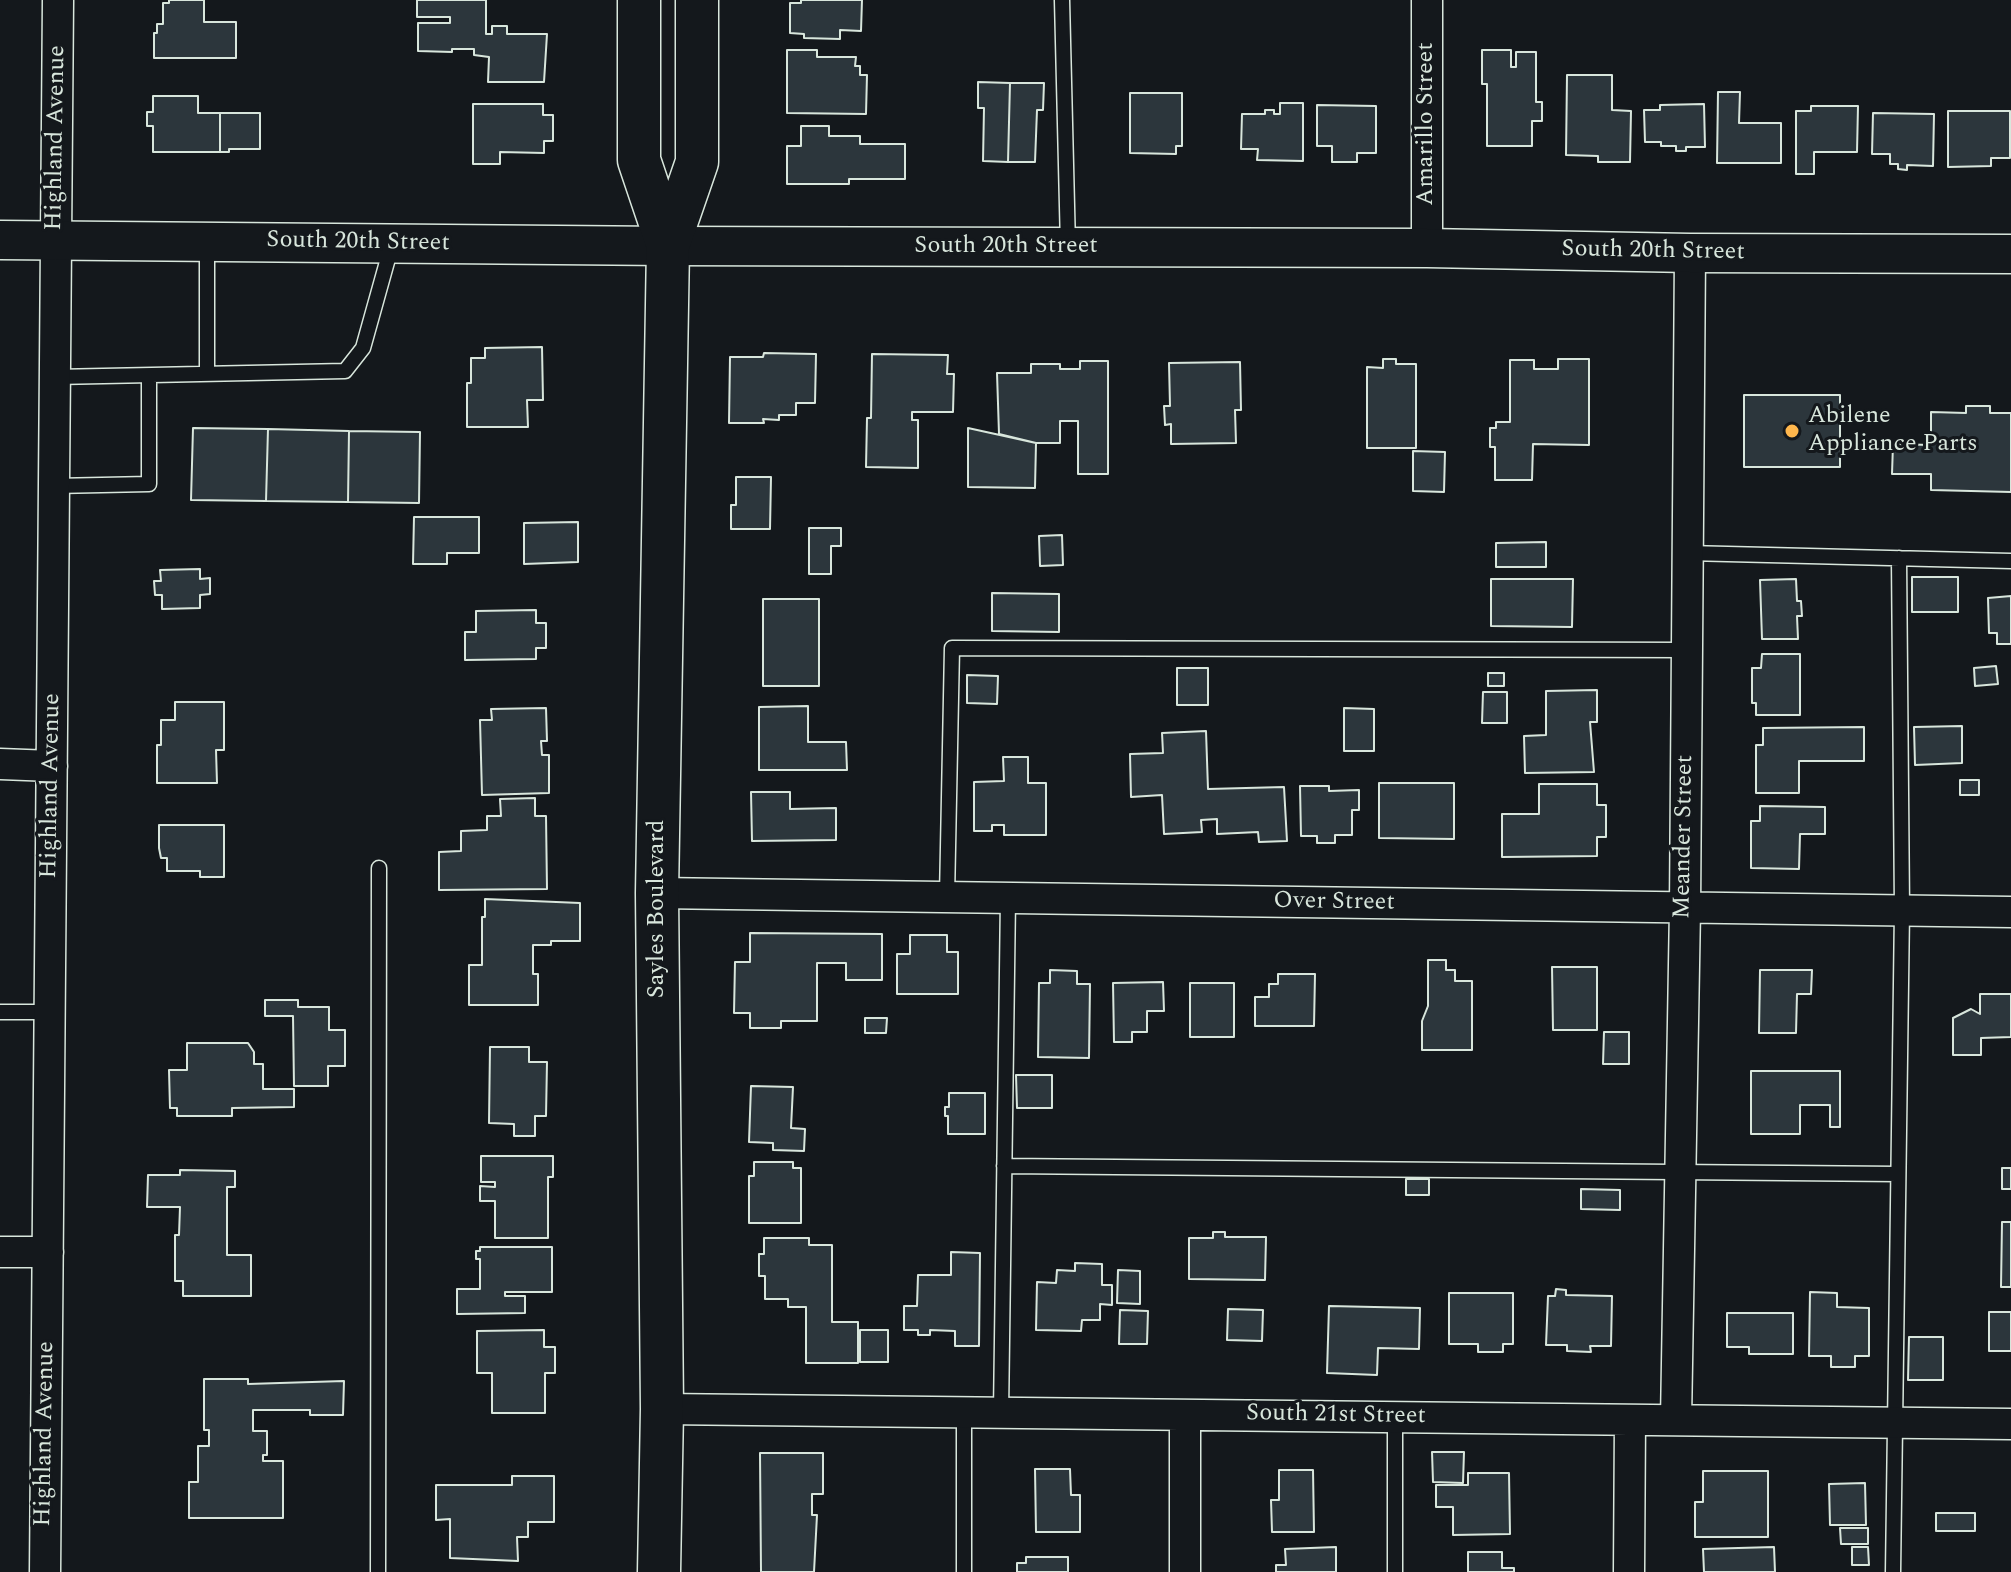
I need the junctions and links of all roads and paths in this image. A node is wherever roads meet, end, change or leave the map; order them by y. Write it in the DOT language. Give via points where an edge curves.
graph roads {
  1 [pos="58,0"];
  2 [pos="639,0"];
  3 [pos="697,0"];
  4 [pos="1062,0"];
  5 [pos="1427,0"];
  6 [pos="0,240"];
  7 [pos="56,241"];
  8 [pos="207,242"];
  9 [pos="392,243"];
  10 [pos="668,246"];
  11 [pos="1068,247"];
  12 [pos="1427,248"];
  13 [pos="1690,253"];
  14 [pos="2011,254"];
  15 [pos="207,374"];
  16 [pos="149,376"];
  17 [pos="55,377"];
  18 [pos="54,486"];
  19 [pos="1687,553"];
  20 [pos="1899,558"];
  21 [pos="2011,561"];
  22 [pos="1687,650"];
  23 [pos="0,764"];
  24 [pos="52,766"];
  25 [pos="379,868"];
  26 [pos="657,893"];
  27 [pos="947,897"];
  28 [pos="1008,898"];
  29 [pos="1685,908"];
  30 [pos="1902,910"];
  31 [pos="2011,912"];
  32 [pos="0,1012"];
  33 [pos="50,1012"];
  34 [pos="1004,1166"];
  35 [pos="1680,1170"];
  36 [pos="1898,1174"];
  37 [pos="0,1252"];
  38 [pos="48,1252"];
  39 [pos="662,1409"];
  40 [pos="964,1412"];
  41 [pos="1001,1413"];
  42 [pos="1185,1415"];
  43 [pos="1395,1417"];
  44 [pos="1630,1420"];
  45 [pos="1676,1420"];
  46 [pos="1894,1423"];
  47 [pos="2011,1424"];
  48 [pos="45,1572"];
  49 [pos="378,1572"];
  50 [pos="659,1572"];
  51 [pos="964,1572"];
  52 [pos="1185,1572"];
  53 [pos="1395,1572"];
  54 [pos="1629,1572"];
  55 [pos="1893,1572"];
  1 -- 7 [label="street, Highland Avenue"];
  2 -- 10 [label="main road, Sayles Boulevard" via="639,160"];
  3 -- 10 [label="main road, Sayles Boulevard" via="697,162"];
  4 -- 11 [label="lane"];
  5 -- 12 [label="street, Amarillo Street"];
  6 -- 7 [label="street, South 20th Street"];
  7 -- 8 [label="street, South 20th Street"];
  7 -- 17 [label="street, Highland Avenue"];
  8 -- 9 [label="street, South 20th Street"];
  8 -- 15 [label="lane"];
  9 -- 10 [label="street, South 20th Street"];
  9 -- 15 [label="lane" via="363,348 345,371"];
  10 -- 11 [label="street, South 20th Street"];
  10 -- 26 [label="main road, Sayles Boulevard"];
  11 -- 12 [label="street, South 20th Street"];
  12 -- 13 [label="street, South 20th Street"];
  13 -- 14 [label="street, South 20th Street"];
  13 -- 19 [label="street, Meander Street"];
  15 -- 16 [label="lane"];
  16 -- 17 [label="lane"];
  16 -- 18 [label="lane" via="149,484"];
  17 -- 18 [label="street, Highland Avenue"];
  18 -- 24 [label="street, Highland Avenue"];
  19 -- 20 [label="lane"];
  19 -- 22 [label="street, Meander Street"];
  20 -- 21 [label="lane"];
  20 -- 30 [label="lane"];
  22 -- 27 [label="lane" via="952,648"];
  22 -- 29 [label="street, Meander Street"];
  23 -- 24 [label="street"];
  24 -- 33 [label="street, Highland Avenue"];
  25 -- 49 [label="lane"];
  26 -- 27 [label="street, Over Street"];
  26 -- 39 [label="main road, Sayles Boulevard"];
  27 -- 28 [label="street, Over Street"];
  28 -- 29 [label="street, Over Street"];
  28 -- 34 [label="lane"];
  29 -- 30 [label="street, Over Street"];
  29 -- 35 [label="street, Meander Street"];
  30 -- 31 [label="street, Over Street"];
  30 -- 36 [label="lane"];
  32 -- 33 [label="lane"];
  33 -- 38 [label="street, Highland Avenue"];
  34 -- 35 [label="lane"];
  34 -- 41 [label="lane"];
  35 -- 36 [label="lane"];
  35 -- 45 [label="street, Meander Street"];
  36 -- 46 [label="lane"];
  37 -- 38 [label="street"];
  38 -- 48 [label="street, Highland Avenue"];
  39 -- 40 [label="street, South 21st Street"];
  39 -- 50 [label="main road, Sayles Boulevard"];
  40 -- 41 [label="street, South 21st Street"];
  40 -- 51 [label="lane"];
  41 -- 42 [label="street, South 21st Street"];
  42 -- 43 [label="street, South 21st Street"];
  42 -- 52 [label="street"];
  43 -- 44 [label="street, South 21st Street"];
  43 -- 53 [label="lane"];
  44 -- 45 [label="street, South 21st Street"];
  44 -- 54 [label="street"];
  45 -- 46 [label="street, South 21st Street"];
  46 -- 47 [label="street, South 21st Street"];
  46 -- 55 [label="lane"];
}
